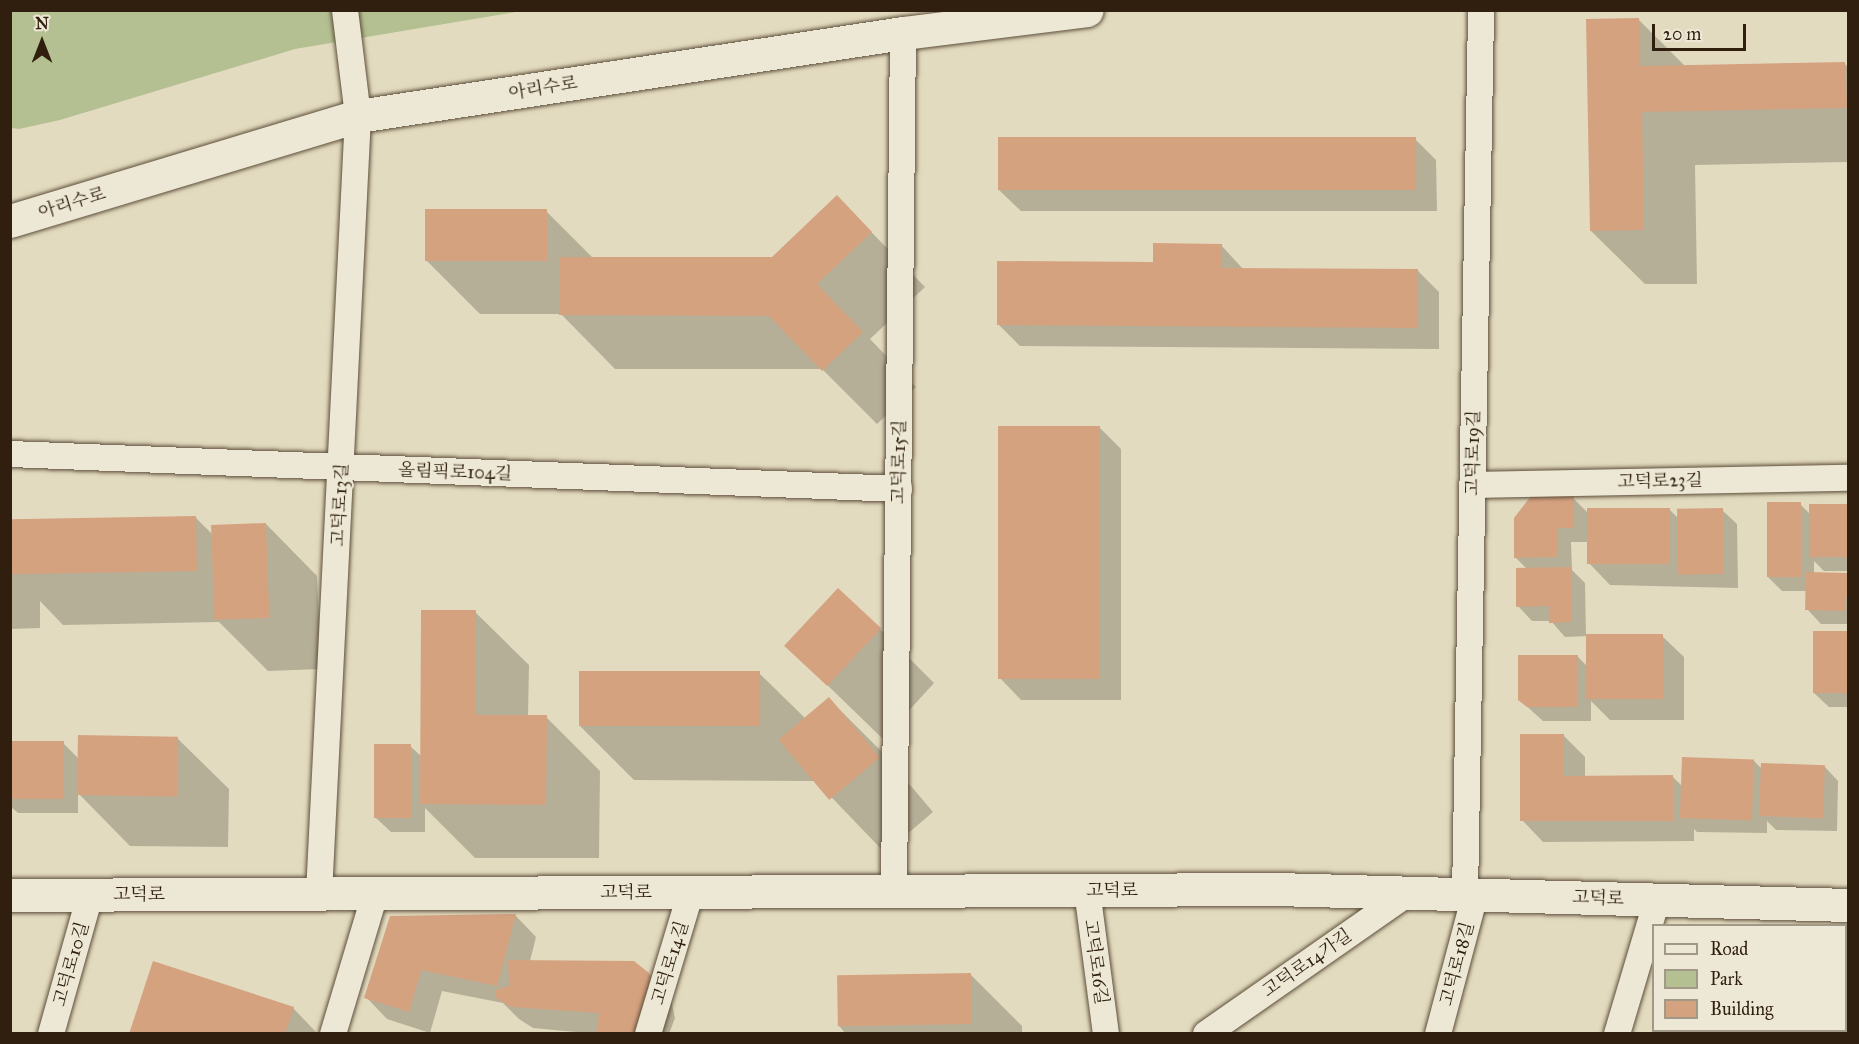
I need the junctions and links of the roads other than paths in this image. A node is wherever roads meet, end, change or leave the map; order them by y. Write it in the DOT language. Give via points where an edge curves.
graph roads {
  1 [pos="345,10"];
  2 [pos="1087,10"];
  3 [pos="1481,10"];
  4 [pos="903,33"];
  5 [pos="358,116"];
  6 [pos="10,221"];
  7 [pos="10,454"];
  8 [pos="343,467"];
  9 [pos="1848,478"];
  10 [pos="1472,484"];
  11 [pos="899,489"];
  12 [pos="1087,890"];
  13 [pos="894,891"];
  14 [pos="691,892"];
  15 [pos="1408,893"];
  16 [pos="319,894"];
  17 [pos="375,894"];
  18 [pos="10,895"];
  19 [pos="90,895"];
  20 [pos="1470,895"];
  21 [pos="1657,900"];
  22 [pos="1848,905"];
  23 [pos="51,1034"];
  24 [pos="333,1034"];
  25 [pos="648,1034"];
  26 [pos="1106,1034"];
  27 [pos="1206,1034"];
  28 [pos="1438,1034"];
  29 [pos="1617,1034"];
  1 -- 5 [label="street, 고덕로13길"];
  2 -- 4 [label="main road, 아리수로"];
  3 -- 10 [label="street, 고덕로19길"];
  4 -- 5 [label="main road, 아리수로"];
  4 -- 11 [label="street, 고덕로15길"];
  5 -- 6 [label="main road, 아리수로"];
  5 -- 8 [label="street, 고덕로13길"];
  7 -- 8 [label="street, 올림픽로104길"];
  8 -- 11 [label="street, 올림픽로104길"];
  8 -- 16 [label="street, 고덕로13길"];
  9 -- 10 [label="street, 고덕로23길"];
  10 -- 20 [label="street, 고덕로19길"];
  11 -- 13 [label="street, 고덕로15길"];
  12 -- 13 [label="main road, 고덕로"];
  12 -- 15 [label="main road, 고덕로"];
  12 -- 26 [label="street, 고덕로16길"];
  13 -- 14 [label="main road, 고덕로"];
  14 -- 17 [label="main road, 고덕로"];
  14 -- 25 [label="street, 고덕로14길"];
  15 -- 20 [label="main road, 고덕로"];
  15 -- 27 [label="street, 고덕로14가길"];
  16 -- 17 [label="main road, 고덕로"];
  16 -- 19 [label="main road, 고덕로"];
  17 -- 24 [label="street"];
  18 -- 19 [label="main road, 고덕로"];
  19 -- 23 [label="street, 고덕로10길"];
  20 -- 21 [label="main road, 고덕로"];
  20 -- 28 [label="street, 고덕로18길"];
  21 -- 22 [label="main road, 고덕로"];
  21 -- 29 [label="street"];
}
